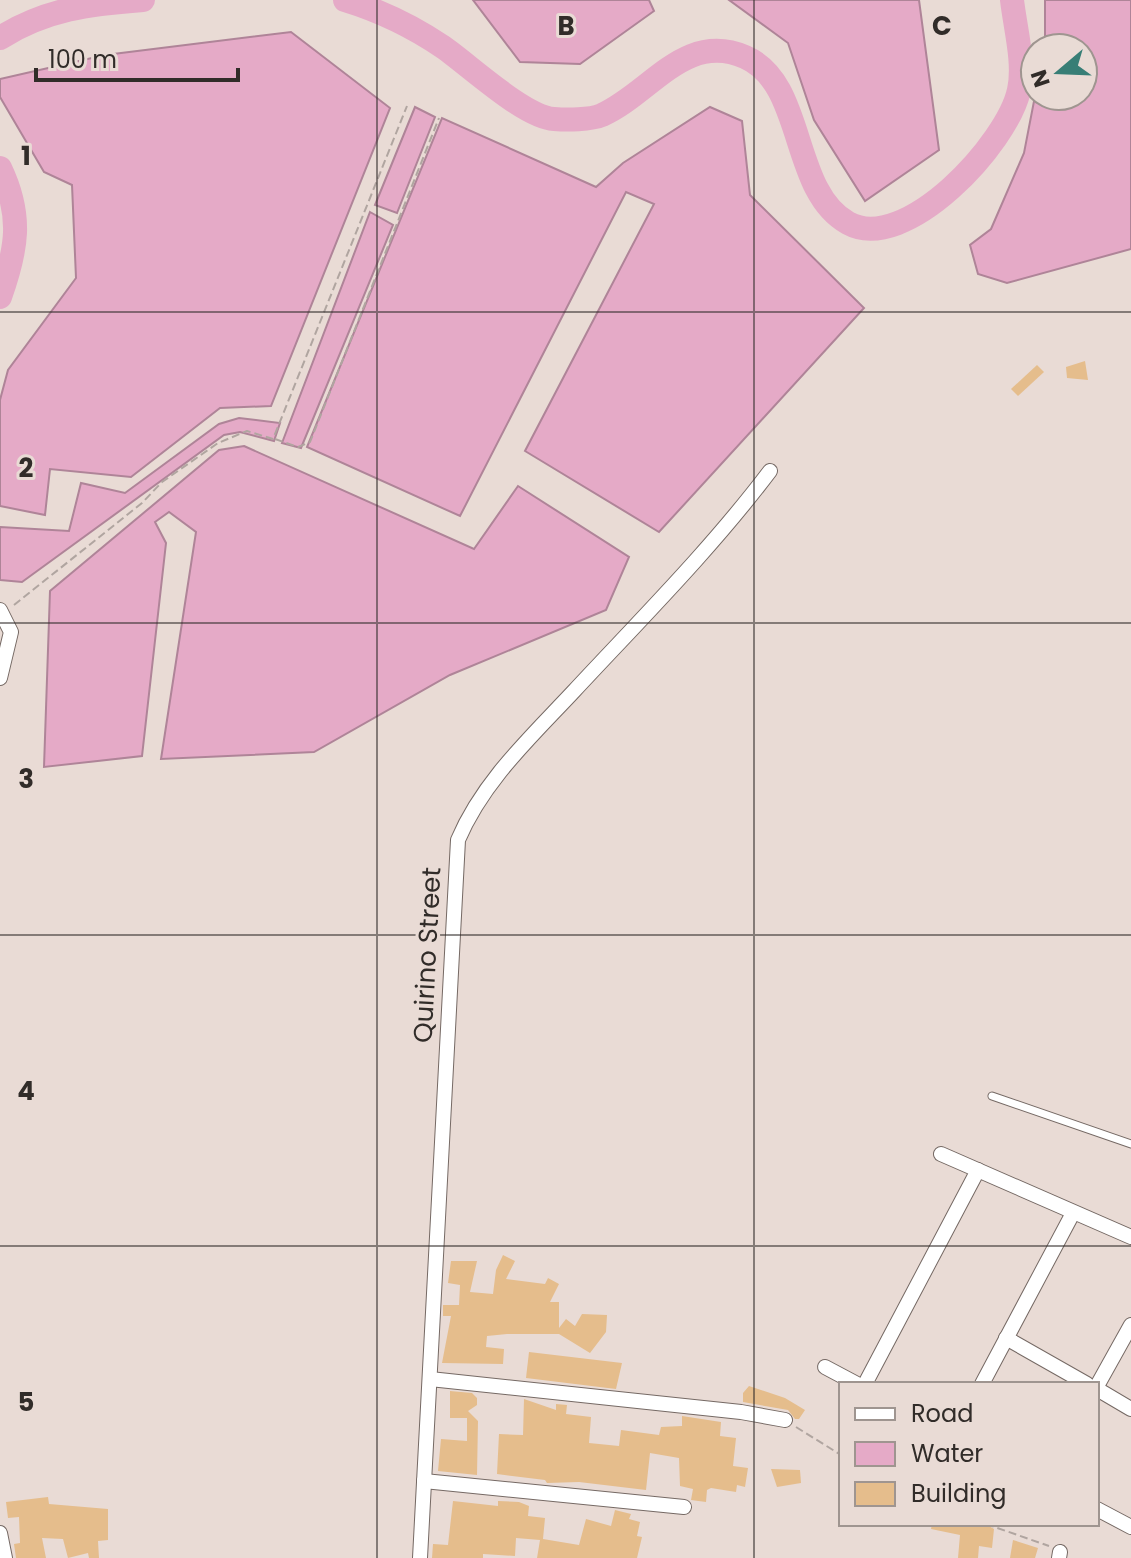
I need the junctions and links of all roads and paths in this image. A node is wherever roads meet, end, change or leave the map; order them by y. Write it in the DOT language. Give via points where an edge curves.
graph roads {
  1 [pos="407,106"];
  2 [pos="439,118"];
  3 [pos="273,439"];
  4 [pos="770,471"];
  5 [pos="2,611"];
  6 [pos="0,678"];
  7 [pos="992,1096"];
  8 [pos="1131,1144"];
  9 [pos="941,1154"];
  10 [pos="978,1170"];
  11 [pos="1073,1213"];
  12 [pos="1131,1237"];
  13 [pos="1131,1325"];
  14 [pos="1006,1338"];
  15 [pos="825,1367"];
  16 [pos="430,1379"];
  17 [pos="853,1382"];
  18 [pos="866,1382"];
  19 [pos="983,1382"];
  20 [pos="1083,1382"];
  21 [pos="1099,1384"];
  22 [pos="1099,1389"];
  23 [pos="1131,1409"];
  24 [pos="785,1420"];
  25 [pos="839,1454"];
  26 [pos="424,1481"];
  27 [pos="684,1507"];
  28 [pos="1099,1510"];
  29 [pos="995,1526"];
  30 [pos="1131,1527"];
  31 [pos="0,1533"];
  32 [pos="1060,1555"];
  33 [pos="5,1558"];
  34 [pos="420,1558"];
  1 -- 3 [label="path"];
  2 -- 3 [label="path" via="310,442 298,447"];
  3 -- 5 [label="path" via="247,431 218,443"];
  4 -- 16 [label="street, Quirino Street" via="697,559 515,753 470,812 458,840"];
  5 -- 6 [label="street" via="11,632"];
  7 -- 8 [label="lane"];
  9 -- 10 [label="street"];
  10 -- 11 [label="street"];
  10 -- 18 [label="street"];
  11 -- 12 [label="street"];
  11 -- 14 [label="street"];
  13 -- 21 [label="street"];
  14 -- 19 [label="street"];
  14 -- 20 [label="street"];
  15 -- 17 [label="street"];
  16 -- 24 [label="street"];
  16 -- 26 [label="street, Quirino Street"];
  22 -- 23 [label="street"];
  24 -- 25 [label="path"];
  26 -- 27 [label="street"];
  26 -- 34 [label="street, Quirino Street"];
  28 -- 30 [label="street"];
  29 -- 32 [label="path" via="1016,1531"];
  31 -- 33 [label="street"];
}
